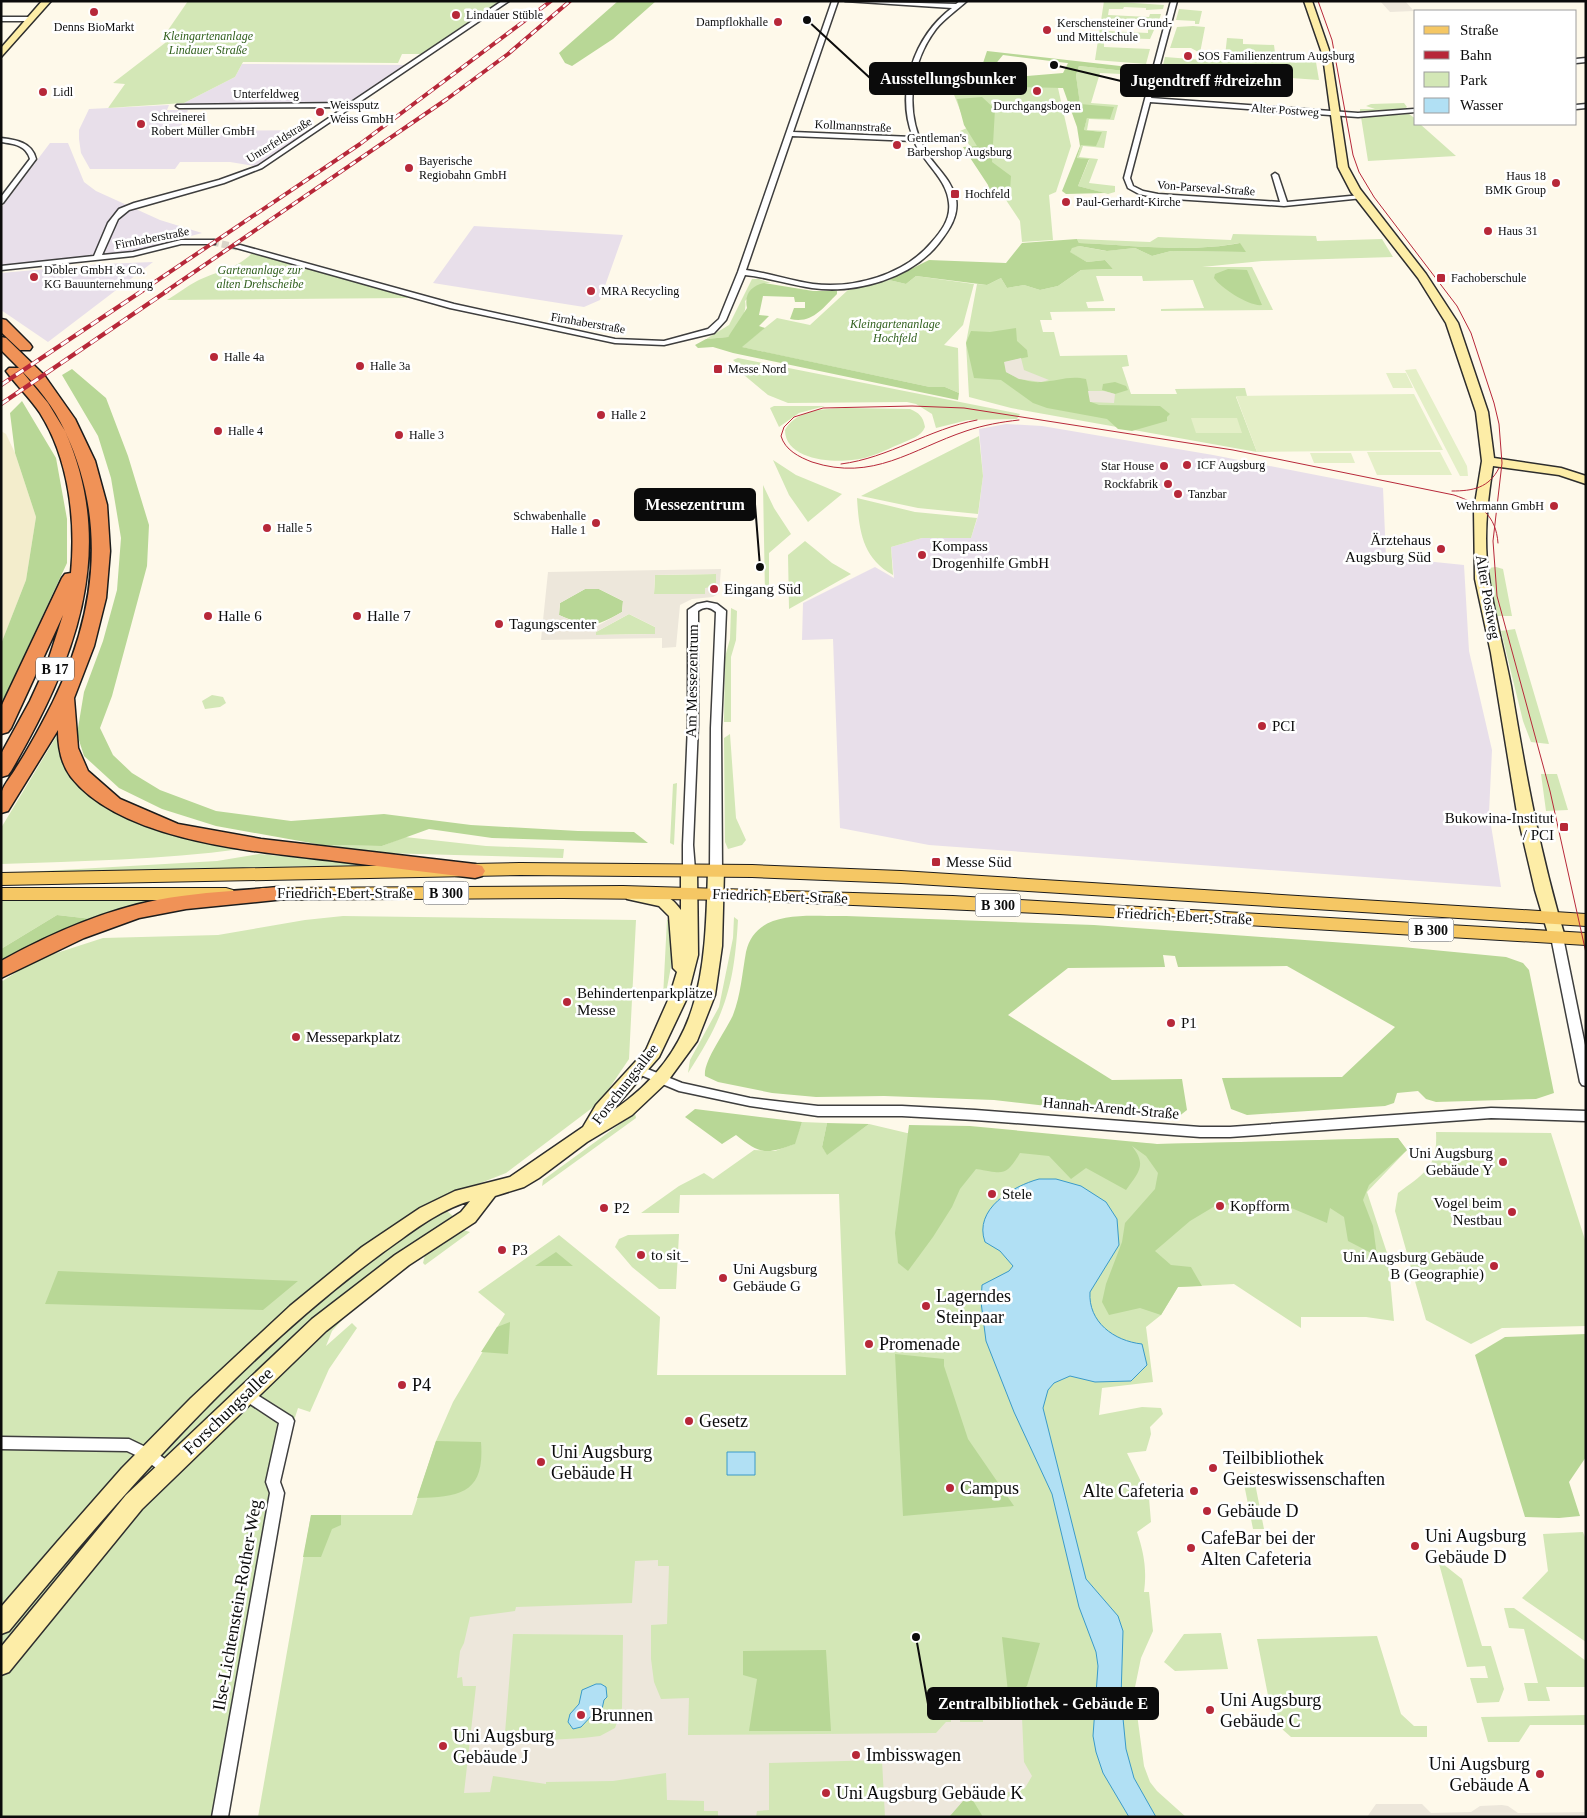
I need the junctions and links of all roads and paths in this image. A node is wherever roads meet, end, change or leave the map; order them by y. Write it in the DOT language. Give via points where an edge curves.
graph roads {
  1 [pos="47,1"];
  2 [pos="506,1"];
  3 [pos="834,1"];
  4 [pos="848,1"];
  5 [pos="964,1"];
  6 [pos="1174,1"];
  7 [pos="1308,1"];
  8 [pos="956,6"];
  9 [pos="1,19"];
  10 [pos="31,20"];
  11 [pos="1,54"];
  12 [pos="1149,100"];
  13 [pos="354,105"];
  14 [pos="178,106"];
  15 [pos="1414,111"];
  16 [pos="1336,113"];
  17 [pos="789,134"];
  18 [pos="916,138"];
  19 [pos="1,140"];
  20 [pos="1275,174"];
  21 [pos="1361,198"];
  22 [pos="1,202"];
  23 [pos="1284,204"];
  24 [pos="212,242"];
  25 [pos="237,247"];
  26 [pos="96,259"];
  27 [pos="1,268"];
  28 [pos="742,272"];
  29 [pos="1,323"];
  30 [pos="1,341"];
  31 [pos="1,358"];
  32 [pos="1,368"];
  33 [pos="37,387"];
  34 [pos="1488,461"];
  35 [pos="1586,480"];
  36 [pos="80,557"];
  37 [pos="66,695"];
  38 [pos="1,728"];
  39 [pos="1,771"];
  40 [pos="1,806"];
  41 [pos="689,870"];
  42 [pos="474,871"];
  43 [pos="1,879"];
  44 [pos="716,882"];
  45 [pos="614,892"];
  46 [pos="690,893"];
  47 [pos="1,894"];
  48 [pos="278,894"];
  49 [pos="1550,918"];
  50 [pos="1586,920"];
  51 [pos="1557,937"];
  52 [pos="1586,939"];
  53 [pos="1,971"];
  54 [pos="681,988"];
  55 [pos="640,1070"];
  56 [pos="660,1079"];
  57 [pos="1586,1082"];
  58 [pos="1586,1116"];
  59 [pos="590,1131"];
  60 [pos="488,1191"];
  61 [pos="246,1394"];
  62 [pos="1,1443"];
  63 [pos="148,1455"];
  64 [pos="168,1469"];
  65 [pos="1,1624"];
  66 [pos="1,1665"];
  67 [pos="220,1817"];
  1 -- 10 [label="street"];
  2 -- 13 [label="street, Unterfeldstraße"];
  3 -- 17 [label="street, Firnhaberstraße"];
  4 -- 8 [label="street"];
  5 -- 8 [label="street"];
  6 -- 12 [label="street, Von-Parseval-Straße"];
  7 -- 16 [label="street, Alter Postweg" via="1327,56"];
  8 -- 18 [label="street" via="931,32 911,76 909,107"];
  9 -- 10 [label="street"];
  10 -- 11 [label="street"];
  12 -- 16 [label="street, Alter Postweg"];
  12 -- 23 [label="street, Von-Parseval-Straße" via="1145,104 1127,178 1130,187 1158,196"];
  13 -- 14 [label="street, Unterfeldweg"];
  13 -- 26 [label="street, Unterfeldstraße" via="246,173 130,207 117,215"];
  15 -- 16 [label="street" via="1358,115"];
  16 -- 21 [label="street, Alter Postweg" via="1343,167"];
  17 -- 18 [label="street, Kollmannstraße"];
  17 -- 28 [label="street, Firnhaberstraße"];
  18 -- 28 [label="street" via="948,186 953,205 949,224 922,258 882,278 839,286 798,285"];
  19 -- 22 [label="street" via="24,145 30,149 33,159"];
  20 -- 23 [label="street, Von-Parseval-Straße"];
  21 -- 23 [label="street, Von-Parseval-Straße"];
  21 -- 34 [label="street, Alter Postweg" via="1426,280 1452,323 1482,412"];
  24 -- 26 [label="street, Firnhaberstraße" via="181,242"];
  25 -- 28 [label="street, Firnhaberstraße" via="461,308 615,341 633,342 664,343 711,331 722,320"];
  26 -- 27 [label="street"];
  29 -- 33 [label="highway" via="36,360"];
  30 -- 33 [label="highway, B 17"];
  31 -- 33 [label="highway, B 17"];
  32 -- 33 [label="highway"];
  33 -- 36 [label="highway, B 17" via="75,483 80,513"];
  33 -- 37 [label="highway, B 17" via="66,414 82,446 94,482 101,519 99,584 82,656"];
  34 -- 35 [label="street" via="1561,472"];
  34 -- 49 [label="street, Alter Postweg" via="1480,510 1482,579 1527,820"];
  36 -- 38 [label="highway"];
  36 -- 39 [label="highway, B 17" via="73,615 61,654 24,734"];
  37 -- 40 [label="highway, B 17" via="46,735"];
  37 -- 42 [label="highway, B 300" via="68,748 79,774 113,803 173,829 282,849"];
  41 -- 42 [label="main road, Friedrich-Ebert-Straße / B 300"];
  41 -- 44 [label="main road, Friedrich-Ebert-Straße / B 300"];
  41 -- 44 [label="street, Am Messezentrum" via="693,610 707,604 721,611 716,728"];
  41 -- 46 [label="street, Am Messezentrum"];
  42 -- 43 [label="main road, Friedrich-Ebert-Straße"];
  44 -- 46 [label="main road, Friedrich-Ebert-Straße / B 300"];
  44 -- 49 [label="main road, Friedrich-Ebert-Straße / B 300" via="922,889 1029,886"];
  44 -- 51 [label="main road, Friedrich-Ebert-Straße / B 300" via="994,904"];
  44 -- 56 [label="street, Forschungsallee" via="714,956 704,1002 686,1044"];
  45 -- 46 [label="main road, Friedrich-Ebert-Straße / B 300"];
  45 -- 48 [label="main road, Friedrich-Ebert-Straße / B 300"];
  45 -- 54 [label="street" via="664,902 677,915"];
  46 -- 54 [label="street, Forschungsallee" via="690,955"];
  47 -- 48 [label="main road, Friedrich-Ebert-Straße / B 300"];
  48 -- 53 [label="highway" via="181,904 116,918 64,937"];
  49 -- 50 [label="main road, B 300"];
  49 -- 51 [label="street, Alter Postweg"];
  51 -- 52 [label="main road, B 300"];
  51 -- 57 [label="street, Alter Postweg"];
  54 -- 55 [label="street, Forschungsallee" via="670,1018"];
  55 -- 56 [label="street, Hannah-Arendt-Straße"];
  55 -- 59 [label="street, Forschungsallee" via="602,1110"];
  56 -- 58 [label="street, Hannah-Arendt-Straße" via="679,1087 750,1102 818,1111 912,1111 1200,1132 1491,1113"];
  56 -- 59 [label="street, Forschungsallee" via="616,1117"];
  59 -- 60 [label="street, Forschungsallee" via="518,1181"];
  60 -- 61 [label="street, Forschungsallee" via="468,1217 402,1260 319,1325"];
  60 -- 63 [label="street, Forschungsallee" via="455,1198 381,1244 216,1384"];
  61 -- 64 [label="street, Forschungsallee"];
  61 -- 67 [label="street, Ilse-Lichtenstein-Rother-Weg" via="287,1420 273,1482 277,1493"];
  62 -- 63 [label="street" via="129,1445"];
  63 -- 64 [label="street"];
  63 -- 65 [label="street, Forschungsallee" via="113,1491"];
  64 -- 66 [label="street, Forschungsallee" via="134,1502"];
}
